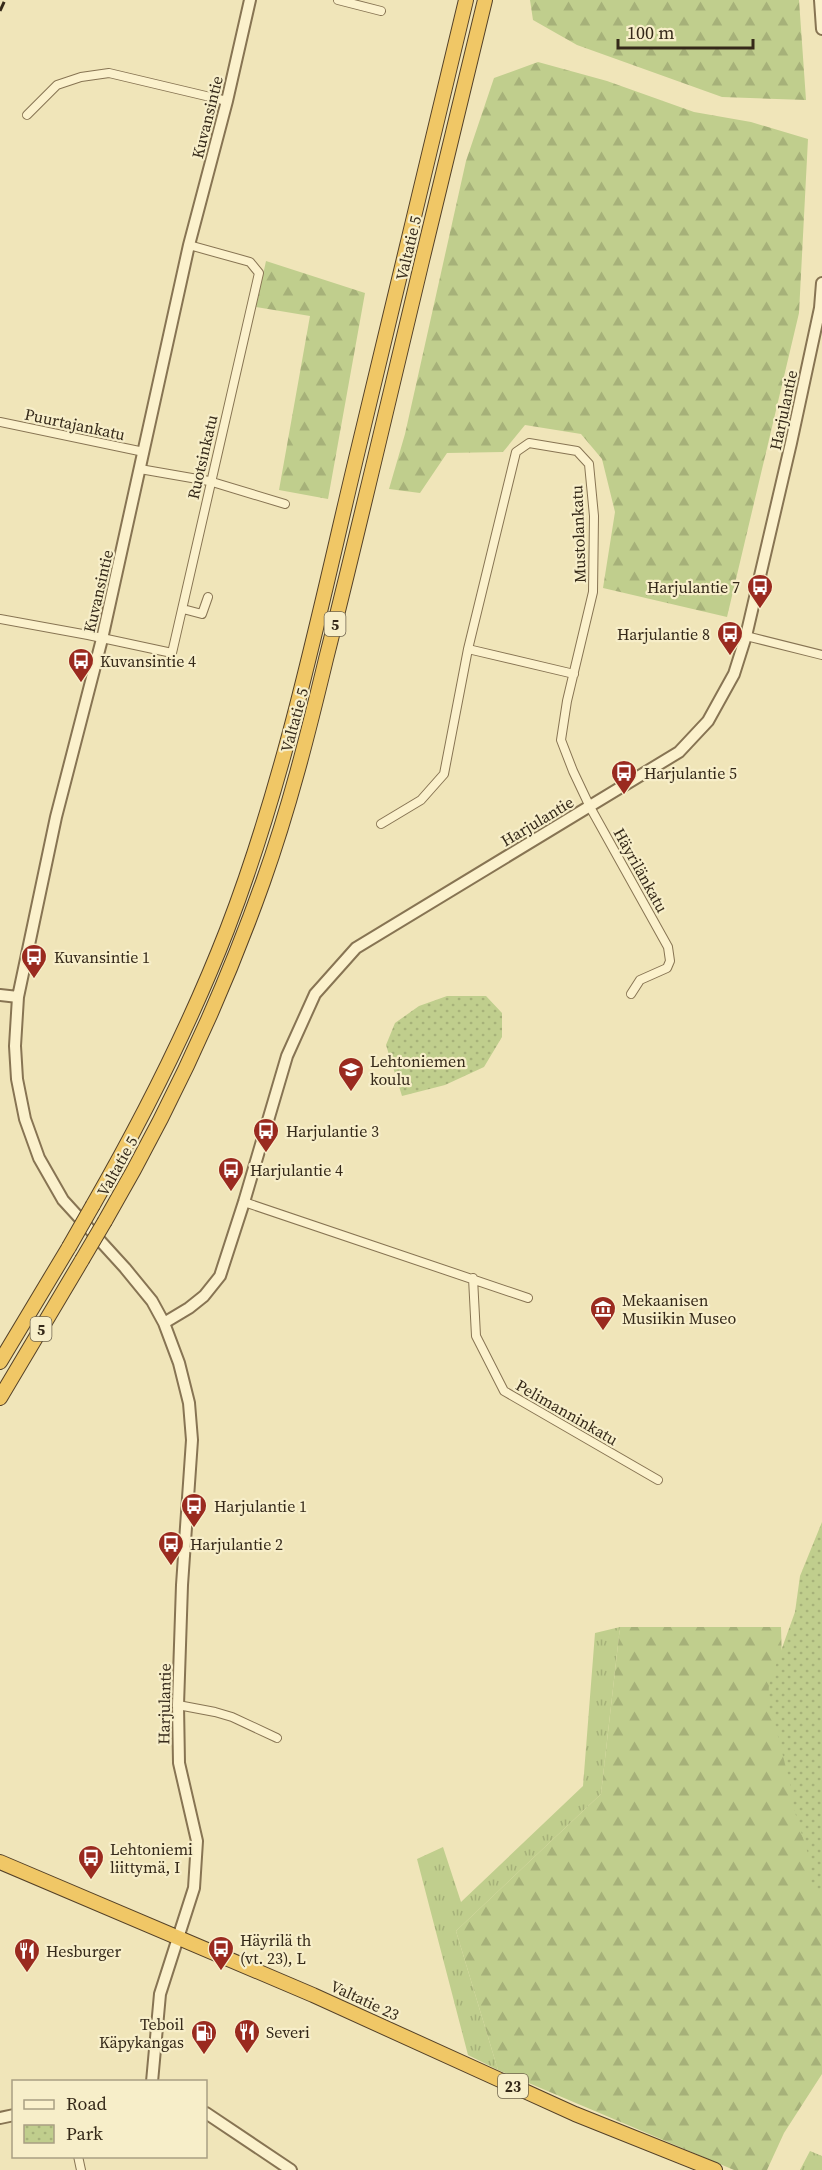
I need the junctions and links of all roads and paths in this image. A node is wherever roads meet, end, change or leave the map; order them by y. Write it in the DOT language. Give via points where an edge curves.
graph roads {
  1 [pos="250,0"];
  2 [pos="338,0"];
  3 [pos="466,0"];
  4 [pos="485,0"];
  5 [pos="820,0"];
  6 [pos="381,11"];
  7 [pos="822,29"];
  8 [pos="227,101"];
  9 [pos="27,115"];
  10 [pos="189,245"];
  11 [pos="822,283"];
  12 [pos="822,288"];
  13 [pos="0,422"];
  14 [pos="144,452"];
  15 [pos="140,468"];
  16 [pos="209,481"];
  17 [pos="285,504"];
  18 [pos="208,597"];
  19 [pos="183,609"];
  20 [pos="0,619"];
  21 [pos="746,636"];
  22 [pos="102,639"];
  23 [pos="468,648"];
  24 [pos="822,655"];
  25 [pos="574,674"];
  26 [pos="590,807"];
  27 [pos="381,824"];
  28 [pos="631,994"];
  29 [pos="0,995"];
  30 [pos="18,997"];
  31 [pos="244,1202"];
  32 [pos="125,1268"];
  33 [pos="473,1278"];
  34 [pos="528,1298"];
  35 [pos="164,1323"];
  36 [pos="0,1362"];
  37 [pos="0,1398"];
  38 [pos="658,1480"];
  39 [pos="178,1705"];
  40 [pos="277,1738"];
  41 [pos="0,1862"];
  42 [pos="179,1937"];
  43 [pos="152,2080"];
  44 [pos="207,2114"];
  45 [pos="291,2170"];
  46 [pos="714,2170"];
  1 -- 8 [label="street, Kuvansintie"];
  2 -- 6 [label="street"];
  3 -- 36 [label="highway, Valtatie 5 / 5, bridge" via="326,586 271,798 227,930 152,1097"];
  4 -- 37 [label="highway, Valtatie 5 / 5, bridge" via="359,526 283,820 238,947 193,1053 137,1165"];
  5 -- 7 [label="street"];
  8 -- 9 [label="street" via="109,74 57,85"];
  8 -- 10 [label="street, Kuvansintie"];
  10 -- 14 [label="street, Kuvansintie"];
  10 -- 16 [label="street, Ruotsinkatu" via="250,262 259,273"];
  11 -- 12 [label="street, Harjulantie"];
  12 -- 21 [label="street, Harjulantie" via="799,410"];
  13 -- 14 [label="street, Puurtajankatu"];
  14 -- 15 [label="street, Kuvansintie"];
  15 -- 16 [label="street"];
  15 -- 22 [label="street, Kuvansintie"];
  16 -- 17 [label="street"];
  16 -- 19 [label="street, Ruotsinkatu"];
  18 -- 19 [label="street" via="202,614"];
  19 -- 22 [label="street, Ruotsinkatu" via="172,653"];
  20 -- 22 [label="street"];
  21 -- 24 [label="street"];
  21 -- 26 [label="street, Harjulantie" via="734,674 708,720 679,752"];
  22 -- 30 [label="street, Kuvansintie" via="56,817"];
  23 -- 25 [label="street"];
  23 -- 25 [label="street, Mustolankatu" via="516,452 529,443 577,450 589,464 594,559 593,592"];
  23 -- 27 [label="street, Mustolankatu" via="444,774 421,800"];
  25 -- 26 [label="street, Mustolankatu" via="561,740"];
  26 -- 28 [label="street, Häyrilänkatu" via="668,947 667,968 640,980"];
  26 -- 31 [label="street, Harjulantie" via="356,948 315,994 287,1056"];
  29 -- 30 [label="street"];
  30 -- 32 [label="street, Kuvansintie" via="17,1079 25,1119 39,1158 63,1200"];
  31 -- 33 [label="street"];
  31 -- 35 [label="street, Harjulantie" via="220,1276 204,1296"];
  32 -- 35 [label="street, Harjulantie"];
  33 -- 34 [label="street"];
  33 -- 38 [label="street, Pelimanninkatu" via="476,1336 504,1391"];
  35 -- 39 [label="street, Harjulantie" via="189,1403 192,1440"];
  39 -- 40 [label="street" via="232,1717"];
  39 -- 42 [label="street, Harjulantie" via="179,1763 197,1841 194,1888"];
  41 -- 42 [label="highway, Valtatie 23 / 23"];
  42 -- 43 [label="street, Harjulantie" via="160,1994"];
  42 -- 46 [label="highway, Valtatie 23 / 23" via="575,2114"];
  44 -- 45 [label="street"];
}
